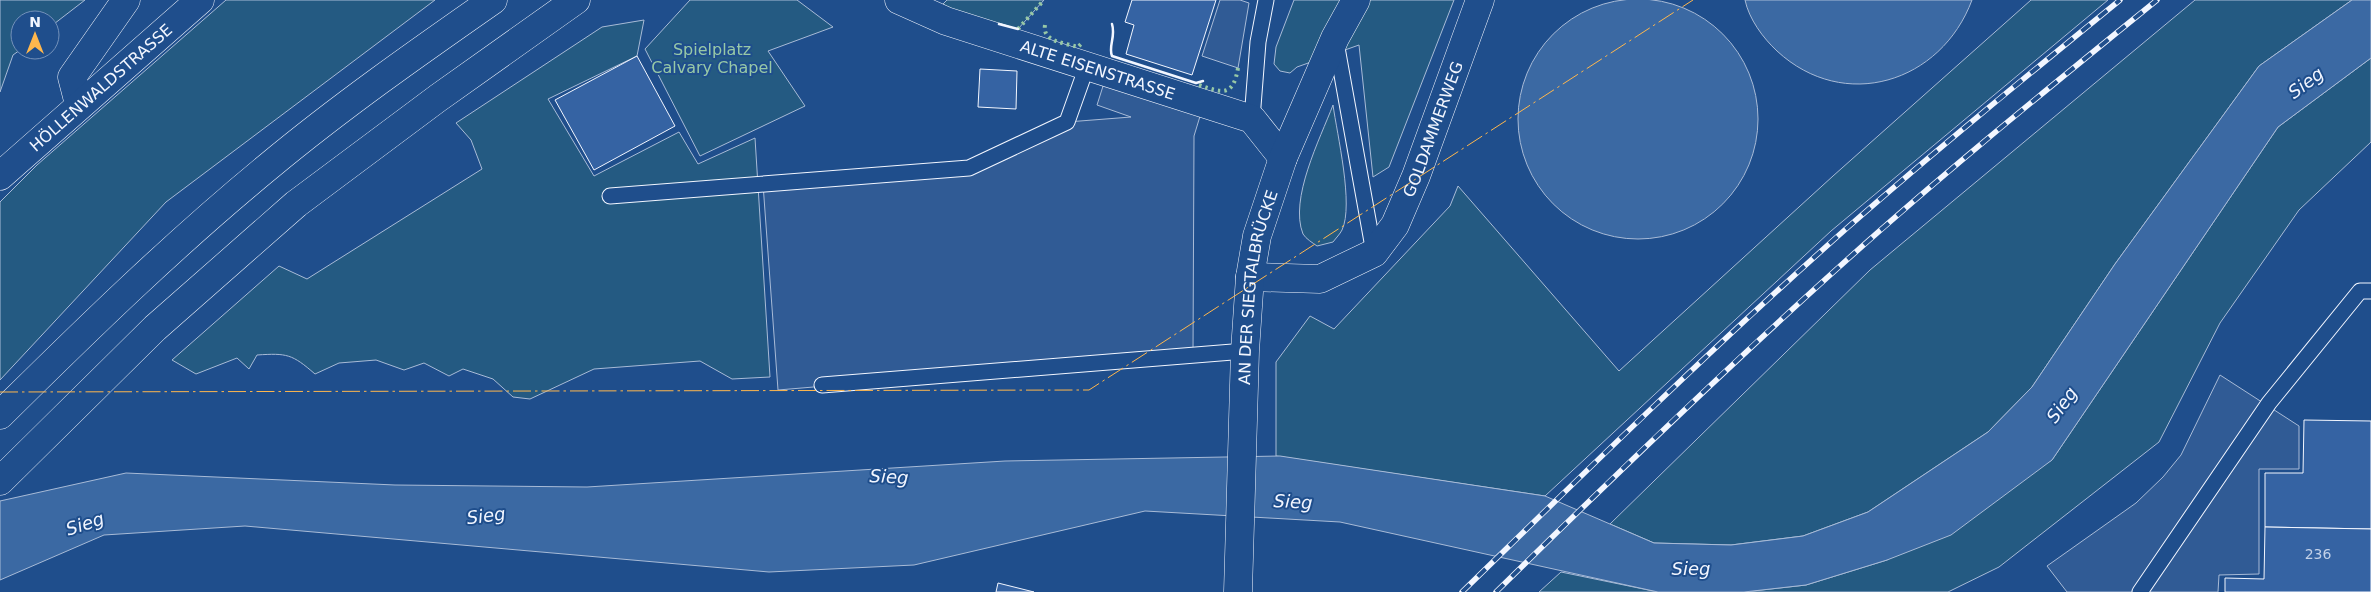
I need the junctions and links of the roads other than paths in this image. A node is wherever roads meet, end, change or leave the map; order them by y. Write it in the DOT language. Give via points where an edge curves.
graph roads {
  1 [pos="126,0"];
  2 [pos="200,0"];
  3 [pos="493,0"];
  4 [pos="576,0"];
  5 [pos="899,0"];
  6 [pos="1266,0"];
  7 [pos="1356,0"];
  8 [pos="1480,0"];
  9 [pos="1335,38"];
  10 [pos="1087,66"];
  11 [pos="79,104"];
  12 [pos="1252,119"];
  13 [pos="1283,158"];
  14 [pos="0,176"];
  15 [pos="610,196"];
  16 [pos="1374,253"];
  17 [pos="1250,277"];
  18 [pos="2371,291"];
  19 [pos="1245,351"];
  20 [pos="822,385"];
  21 [pos="0,415"];
  22 [pos="0,481"];
  23 [pos="1238,592"];
  24 [pos="2140,592"];
  1 -- 11 [label="main road" via="72,77"];
  2 -- 11 [label="main road, HÖLLENWALDSTRASSE"];
  3 -- 21 [label="main road" via="411,57 269,166 122,294"];
  4 -- 22 [label="main road" via="296,204 155,328"];
  5 -- 10 [label="main road, ALTE EISENSTRASSE" via="946,21"];
  6 -- 12 [label="lane" via="1258,42"];
  7 -- 9 [label="main road, AN DER SIEGTALBRÜCKE"];
  8 -- 16 [label="main road, GOLDAMMERWEG" via="1416,176 1395,225"];
  9 -- 13 [label="main road, AN DER SIEGTALBRÜCKE"];
  9 -- 16 [label="lane"];
  10 -- 12 [label="main road, ALTE EISENSTRASSE"];
  10 -- 15 [label="lane" via="1067,122 969,168"];
  11 -- 14 [label="main road, HÖLLENWALDSTRASSE"];
  12 -- 13 [label="main road"];
  13 -- 17 [label="main road, AN DER SIEGTALBRÜCKE" via="1257,236"];
  16 -- 17 [label="main road, GOLDAMMERWEG" via="1320,279"];
  17 -- 19 [label="main road, AN DER SIEGTALBRÜCKE"];
  18 -- 24 [label="lane" via="2360,290 2269,403"];
  19 -- 20 [label="lane"];
  19 -- 23 [label="main road, AN DER SIEGTALBRÜCKE"];
}
